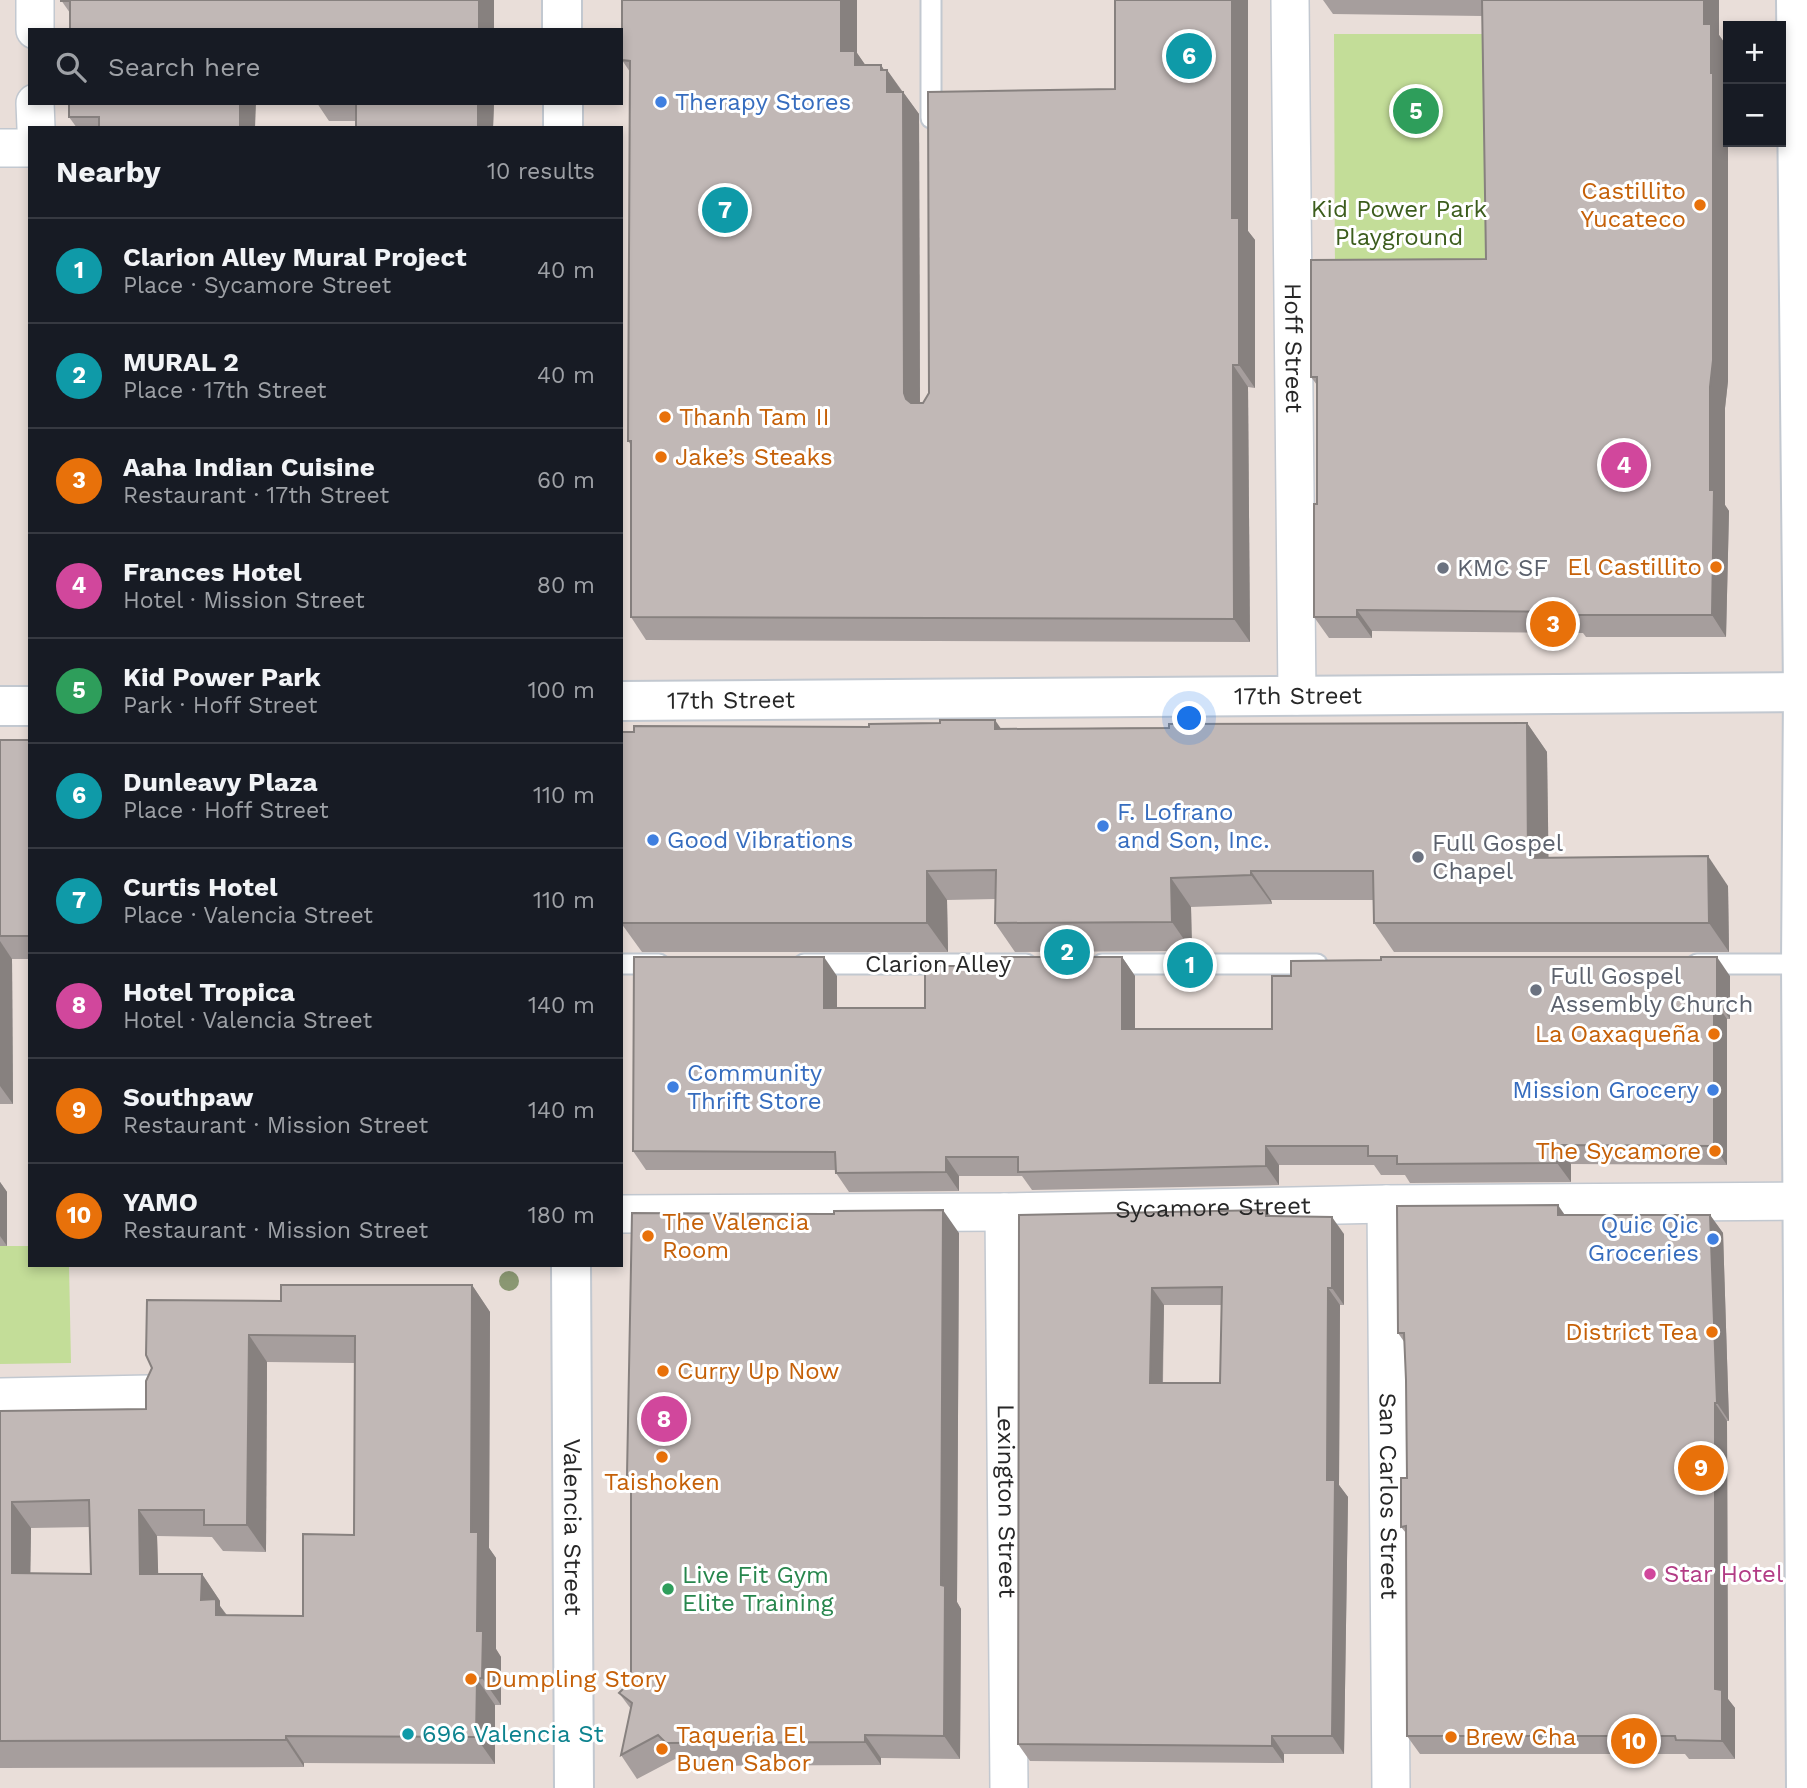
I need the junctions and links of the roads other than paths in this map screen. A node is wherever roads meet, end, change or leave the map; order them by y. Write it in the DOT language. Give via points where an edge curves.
graph roads {
  1 [pos="35,0"];
  2 [pos="562,0"];
  3 [pos="931,0"];
  4 [pos="1290,0"];
  5 [pos="1796,0"];
  6 [pos="35,28"];
  7 [pos="562,28"];
  8 [pos="35,105"];
  9 [pos="563,105"];
  10 [pos="36,126"];
  11 [pos="563,126"];
  12 [pos="932,138"];
  13 [pos="0,148"];
  14 [pos="28,148"];
  15 [pos="1805,692"];
  16 [pos="1297,695"];
  17 [pos="623,701"];
  18 [pos="0,706"];
  19 [pos="28,706"];
  20 [pos="623,964"];
  21 [pos="681,964"];
  22 [pos="792,964"];
  23 [pos="1042,964"];
  24 [pos="1084,964"];
  25 [pos="1334,964"];
  26 [pos="1681,964"];
  27 [pos="1801,964"];
  28 [pos="1803,1201"];
  29 [pos="1386,1204"];
  30 [pos="1004,1212"];
  31 [pos="623,1214"];
  32 [pos="571,1267"];
  33 [pos="149,1394"];
  34 [pos="0,1397"];
  35 [pos="574,1788"];
  36 [pos="1009,1788"];
  37 [pos="1391,1788"];
  38 [pos="1806,1788"];
  1 -- 6 [label="street"];
  2 -- 7 [label="street"];
  3 -- 12 [label="lane"];
  4 -- 16 [label="street, Hoff Street"];
  5 -- 15 [label="street"];
  8 -- 10 [label="street"];
  9 -- 11 [label="street"];
  13 -- 14 [label="street"];
  15 -- 16 [label="street, 17th Street"];
  15 -- 27 [label="street"];
  16 -- 17 [label="street, 17th Street"];
  18 -- 19 [label="street"];
  20 -- 21 [label="lane"];
  22 -- 23 [label="lane, Clarion Alley"];
  24 -- 25 [label="lane"];
  26 -- 27 [label="lane"];
  27 -- 28 [label="street"];
  28 -- 29 [label="street, Sycamore Street"];
  28 -- 38 [label="street"];
  29 -- 30 [label="street, Sycamore Street"];
  29 -- 37 [label="street, San Carlos Street"];
  30 -- 31 [label="street, Sycamore Street"];
  30 -- 36 [label="street, Lexington Street"];
  32 -- 35 [label="street, Valencia Street"];
  33 -- 34 [label="street"];
}
